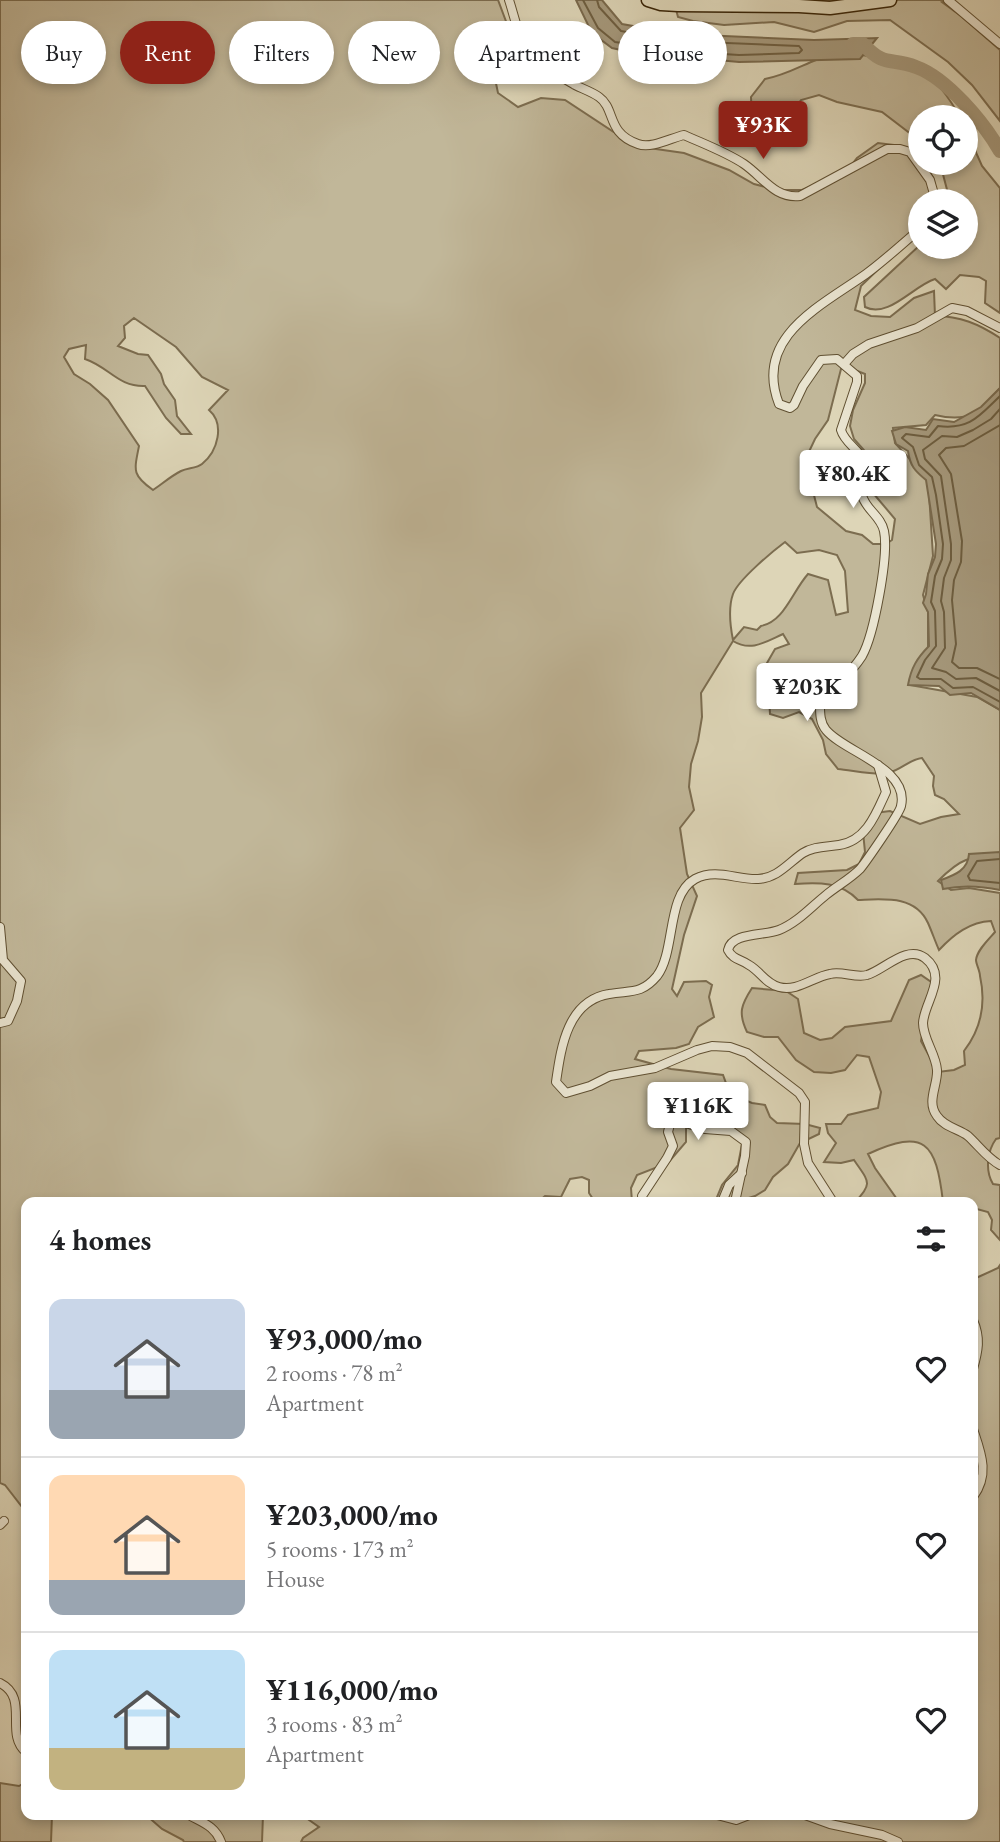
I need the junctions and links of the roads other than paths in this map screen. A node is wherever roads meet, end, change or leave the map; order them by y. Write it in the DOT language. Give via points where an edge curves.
graph roads {
  1 [pos="509,0"];
  2 [pos="648,0"];
  3 [pos="890,0"];
  4 [pos="948,0"];
  5 [pos="1000,44"];
  6 [pos="933,189"];
  7 [pos="908,239"];
  8 [pos="1000,328"];
  9 [pos="845,363"];
  10 [pos="878,765"];
  11 [pos="0,927"];
  12 [pos="0,1023"];
  13 [pos="1000,1165"];
  14 [pos="742,1173"];
  15 [pos="642,1197"];
  16 [pos="724,1197"];
  17 [pos="736,1197"];
  18 [pos="830,1197"];
  19 [pos="978,1444"];
  20 [pos="978,1488"];
  21 [pos="0,1683"];
  22 [pos="21,1747"];
  23 [pos="199,1820"];
  24 [pos="819,1820"];
  25 [pos="221,1842"];
  26 [pos="898,1842"];
  1 -- 6 [label="street" via="532,58 599,97 625,138 651,146 684,135 746,165 767,185 789,197 800,196 887,149 900,149 911,152"];
  2 -- 3 [label="main road" via="678,5 830,8"];
  4 -- 5 [label="street"];
  7 -- 9 [label="street" via="818,306 784,340 772,375 779,404 794,405 821,360"];
  8 -- 9 [label="street" via="953,308 917,328 869,344"];
  9 -- 10 [label="street" via="857,382 841,430 864,460 862,496 881,521 885,545 868,643 857,664 820,705 820,716 826,730"];
  10 -- 13 [label="street" via="892,777 902,806 862,867 780,930 735,939 728,950 766,982 782,988 832,973 867,975 910,954 927,959 936,979 923,1023 936,1062 932,1101 936,1116 967,1135"];
  10 -- 18 [label="street" via="886,792 875,818 859,837 804,852 768,878 711,874 687,886 659,973 641,990 608,993 580,1009 566,1034 556,1082 566,1093 712,1046 747,1053 806,1102 807,1163"];
  11 -- 12 [label="street" via="3,960 21,981 8,1021"];
  14 -- 15 [label="street" via="746,1142 741,1137 731,1131 671,1123 668,1132 673,1146"];
  14 -- 16 [label="street"];
  14 -- 17 [label="street"];
  19 -- 20 [label="street" via="984,1462"];
  21 -- 22 [label="street" via="17,1705 15,1733"];
  23 -- 25 [label="street" via="218,1833"];
  24 -- 26 [label="street"];
}
